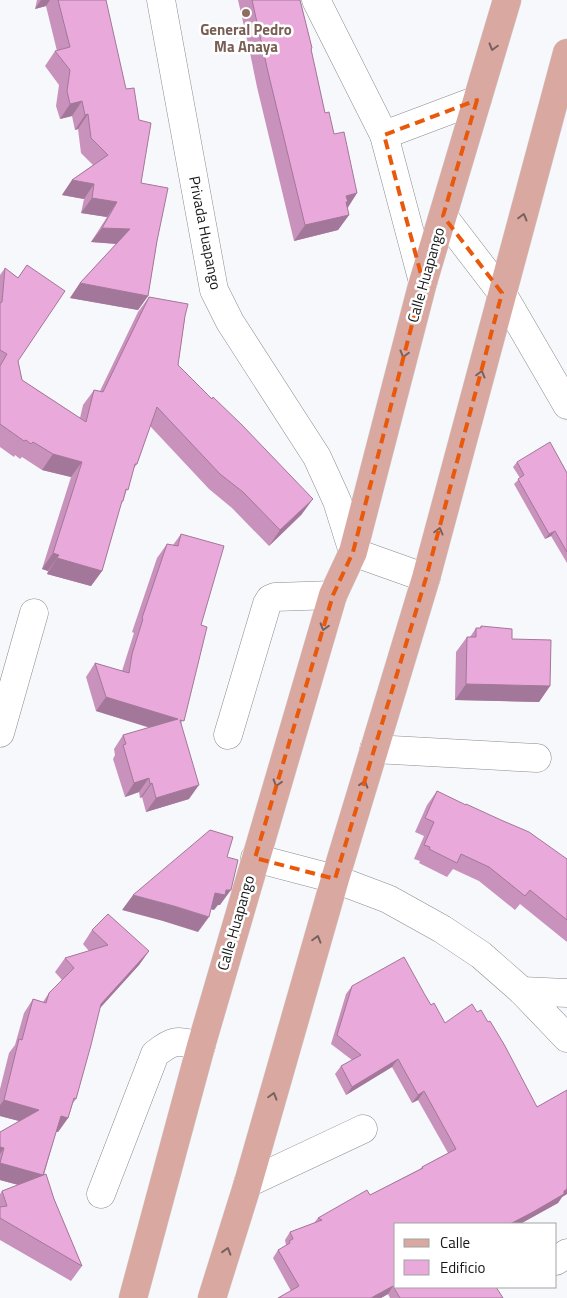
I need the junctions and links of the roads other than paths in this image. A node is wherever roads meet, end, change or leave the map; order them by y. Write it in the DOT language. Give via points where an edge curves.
graph roads {
  1 [pos="162,0"];
  2 [pos="316,0"];
  3 [pos="507,0"];
  4 [pos="567,53"];
  5 [pos="477,100"];
  6 [pos="384,135"];
  7 [pos="443,216"];
  8 [pos="423,282"];
  9 [pos="502,293"];
  10 [pos="567,405"];
  11 [pos="352,552"];
  12 [pos="426,578"];
  13 [pos="333,594"];
  14 [pos="34,613"];
  15 [pos="0,733"];
  16 [pos="228,735"];
  17 [pos="374,748"];
  18 [pos="538,758"];
  19 [pos="255,858"];
  20 [pos="334,879"];
  21 [pos="522,991"];
  22 [pos="567,993"];
  23 [pos="567,1038"];
  24 [pos="201,1046"];
  25 [pos="363,1129"];
  26 [pos="248,1182"];
  27 [pos="101,1194"];
  28 [pos="133,1298"];
  29 [pos="212,1298"];
  1 -- 11 [label="street, Privada Huapango" via="214,290 230,322 317,457 337,501"];
  2 -- 6 [label="street"];
  3 -- 5 [label="main road, Calle Huapango, one-way"];
  9 -- 4 [label="main road, one-way"];
  5 -- 6 [label="street"];
  5 -- 7 [label="main road, Calle Huapango"];
  6 -- 8 [label="street"];
  7 -- 8 [label="main road, Calle Huapango"];
  7 -- 9 [label="street"];
  8 -- 11 [label="main road, Calle Huapango, one-way"];
  9 -- 10 [label="street"];
  12 -- 9 [label="main road, one-way"];
  11 -- 12 [label="street"];
  11 -- 13 [label="main road, Calle Huapango"];
  12 -- 17 [label="main road"];
  13 -- 16 [label="street" via="270,599"];
  13 -- 19 [label="main road, Calle Huapango, one-way"];
  14 -- 15 [label="street"];
  17 -- 18 [label="street"];
  20 -- 17 [label="main road, one-way"];
  19 -- 20 [label="street"];
  19 -- 24 [label="main road, Calle Huapango"];
  20 -- 21 [label="street" via="388,899 442,929 481,955"];
  26 -- 20 [label="main road, one-way"];
  21 -- 22 [label="street"];
  21 -- 23 [label="street"];
  24 -- 27 [label="street" via="176,1041 155,1054"];
  24 -- 28 [label="main road, Calle Huapango"];
  25 -- 26 [label="street"];
  29 -- 26 [label="main road, one-way"];
}
